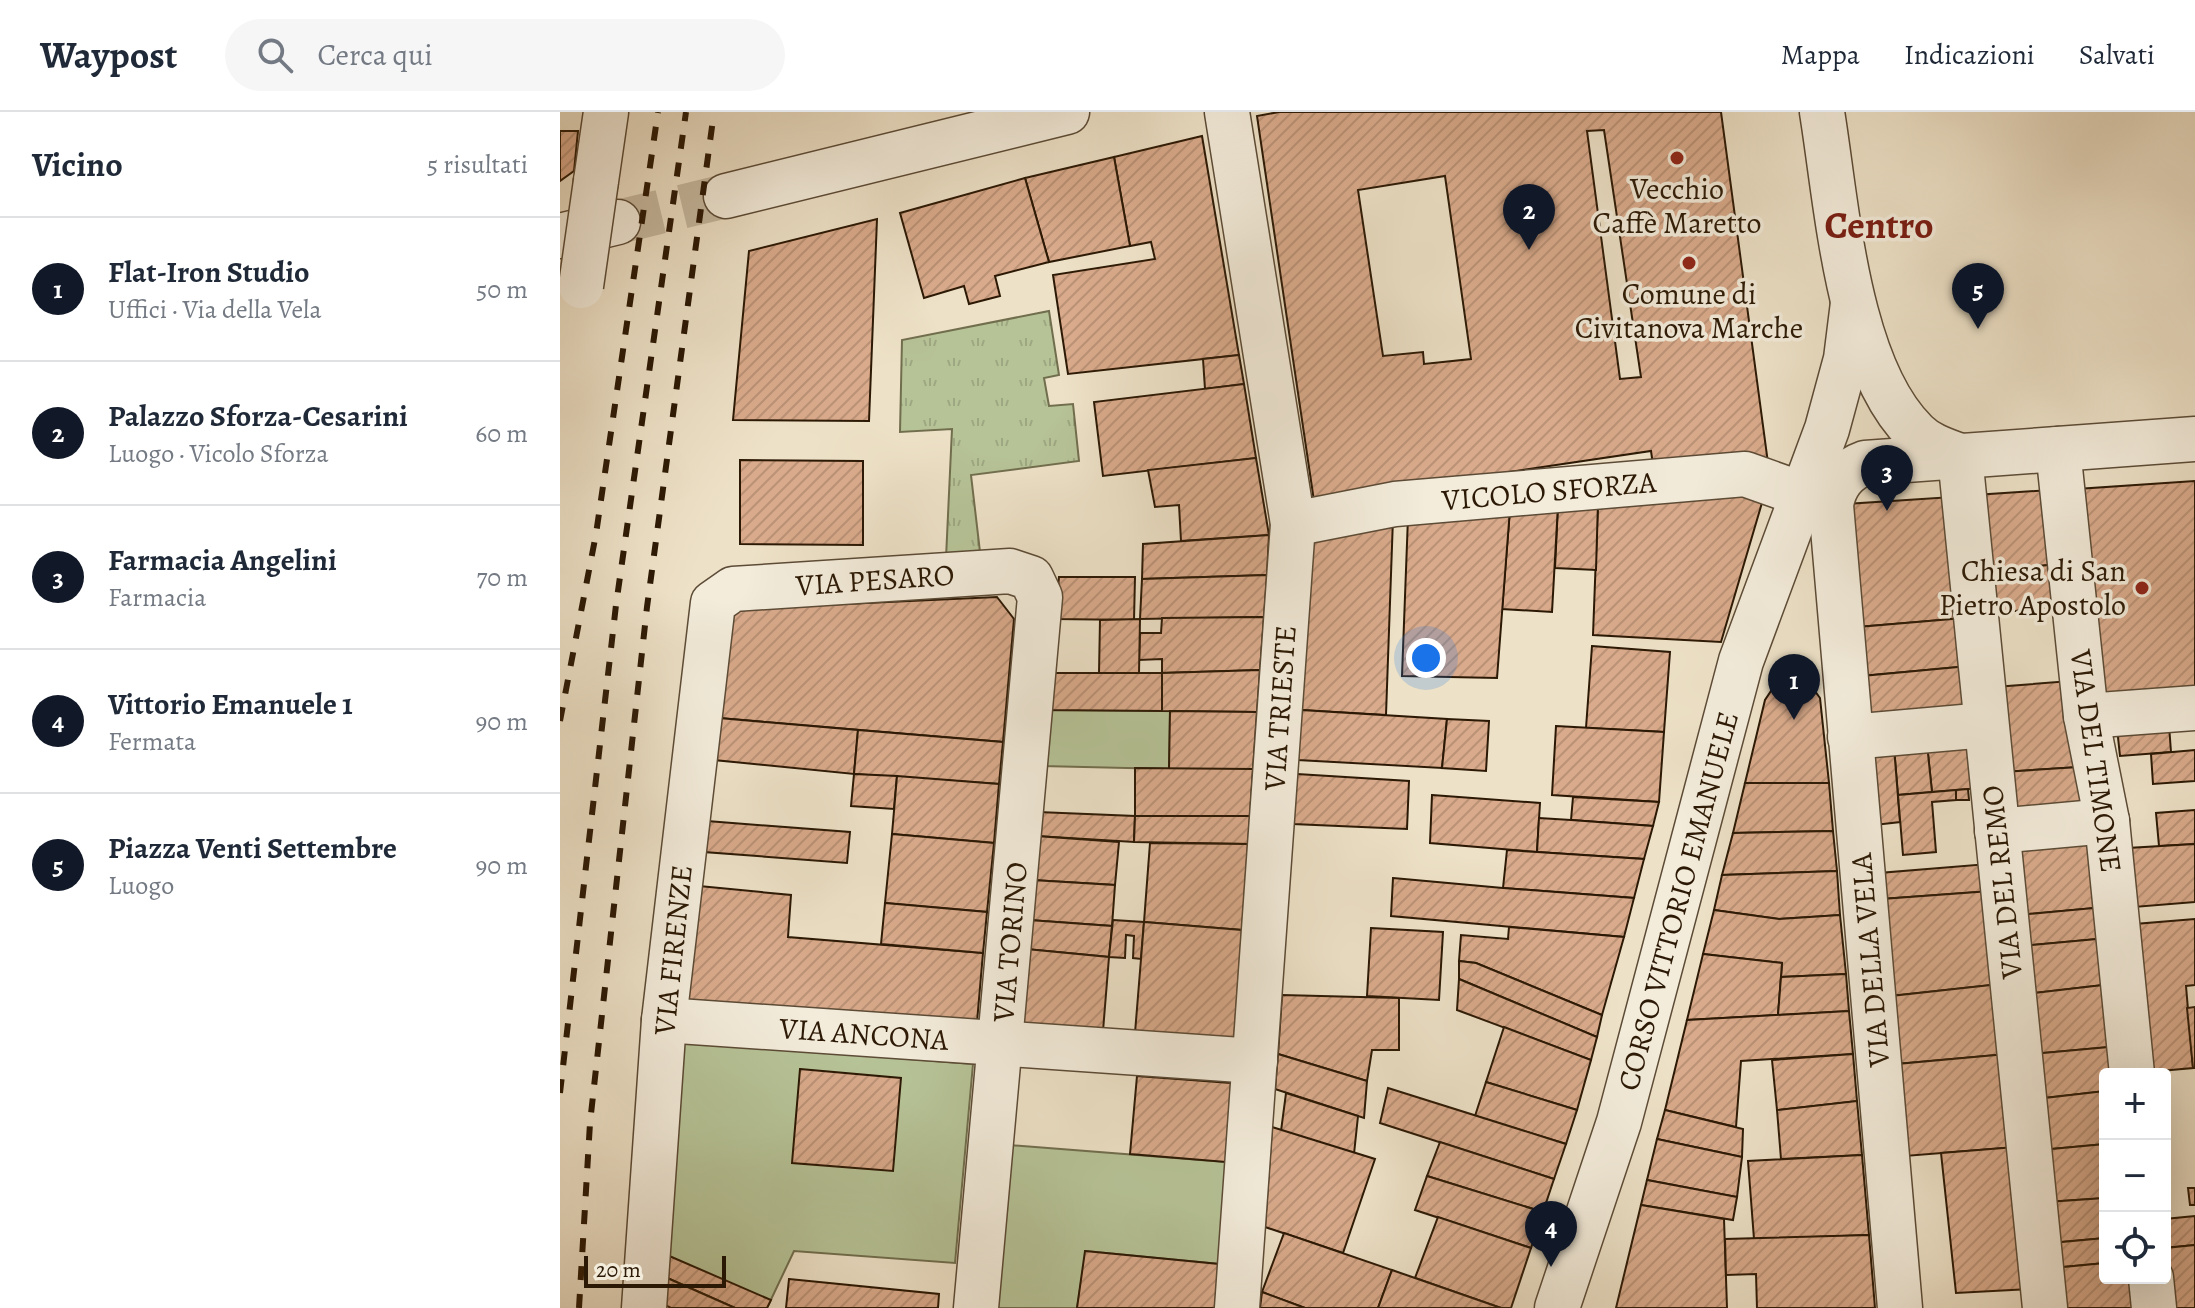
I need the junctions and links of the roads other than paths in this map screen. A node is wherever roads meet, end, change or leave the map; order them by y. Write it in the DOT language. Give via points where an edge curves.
graph roads {
  1 [pos="606,112"];
  2 [pos="1067,112"];
  3 [pos="1227,112"];
  4 [pos="1822,112"];
  5 [pos="725,202"];
  6 [pos="560,236"];
  7 [pos="560,247"];
  8 [pos="570,293"];
  9 [pos="1853,303"];
  10 [pos="2195,439"];
  11 [pos="2058,449"];
  12 [pos="1960,456"];
  13 [pos="1818,500"];
  14 [pos="1293,524"];
  15 [pos="1031,578"];
  16 [pos="719,596"];
  17 [pos="1765,598"];
  18 [pos="1840,613"];
  19 [pos="2195,708"];
  20 [pos="2086,716"];
  21 [pos="1986,725"];
  22 [pos="1850,737"];
  23 [pos="2107,821"];
  24 [pos="1997,831"];
  25 [pos="664,1020"];
  26 [pos="1001,1043"];
  27 [pos="1255,1061"];
  28 [pos="2131,1068"];
  29 [pos="2152,1284"];
  30 [pos="644,1308"];
  31 [pos="976,1308"];
  32 [pos="1237,1308"];
  33 [pos="1557,1308"];
  34 [pos="1900,1308"];
  35 [pos="2045,1308"];
  36 [pos="2154,1308"];
  1 -- 8 [label="street, bridge"];
  2 -- 5 [label="street" via="830,171 782,195"];
  3 -- 14 [label="street, VIA TRIESTE"];
  4 -- 9 [label="street"];
  6 -- 7 [label="street" via="617,229"];
  9 -- 12 [label="street" via="1881,379 1903,417 1926,441"];
  9 -- 13 [label="street"];
  10 -- 11 [label="street"];
  11 -- 12 [label="street"];
  11 -- 20 [label="street, VIA DEL TIMONE"];
  12 -- 13 [label="street" via="1855,466"];
  12 -- 21 [label="street, VIA DEL REMO"];
  13 -- 14 [label="street, VICOLO SFORZA" via="1745,474 1395,504"];
  13 -- 17 [label="street, CORSO VITTORIO EMANUELE"];
  13 -- 18 [label="street, VIA DELLA VELA"];
  14 -- 27 [label="street, VIA TRIESTE"];
  15 -- 16 [label="street, VIA PESARO" via="1010,571 733,589"];
  15 -- 26 [label="street, VIA TORINO" via="1040,597"];
  16 -- 25 [label="street, VIA FIRENZE" via="709,615"];
  17 -- 18 [label="street" via="1787,582 1802,581 1822,588"];
  17 -- 33 [label="street, CORSO VITTORIO EMANUELE" via="1741,661 1619,1122"];
  18 -- 22 [label="street, VIA DELLA VELA"];
  19 -- 20 [label="street"];
  20 -- 23 [label="street, VIA DEL TIMONE"];
  21 -- 22 [label="street"];
  21 -- 24 [label="street, VIA DEL REMO"];
  22 -- 34 [label="street, VIA DELLA VELA"];
  23 -- 24 [label="street"];
  23 -- 28 [label="street, VIA DEL TIMONE"];
  24 -- 35 [label="street, VIA DEL REMO"];
  25 -- 26 [label="street, VIA ANCONA"];
  25 -- 30 [label="street, VIA FIRENZE"];
  26 -- 27 [label="street, VIA ANCONA"];
  26 -- 31 [label="street, VIA TORINO"];
  27 -- 32 [label="street, VIA TRIESTE"];
  29 -- 36 [label="street"];
}
